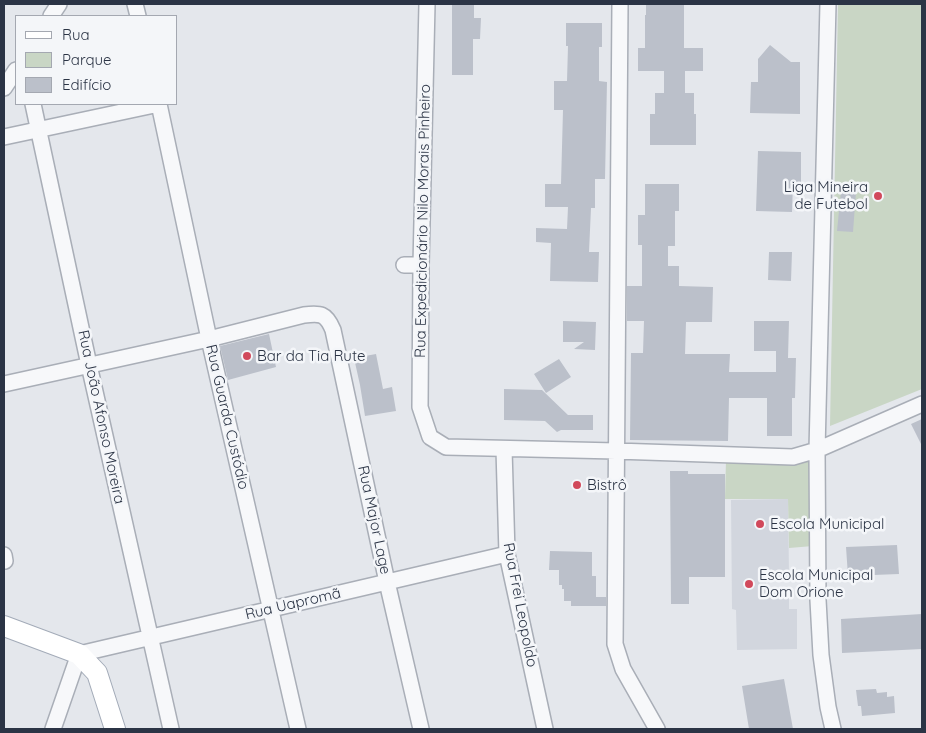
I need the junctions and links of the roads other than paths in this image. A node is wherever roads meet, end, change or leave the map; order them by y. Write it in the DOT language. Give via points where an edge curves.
graph roads {
  1 [pos="59,4"];
  2 [pos="427,4"];
  3 [pos="620,4"];
  4 [pos="828,4"];
  5 [pos="52,15"];
  6 [pos="15,72"];
  7 [pos="4,88"];
  8 [pos="33,105"];
  9 [pos="154,105"];
  10 [pos="159,105"];
  11 [pos="39,129"];
  12 [pos="4,137"];
  13 [pos="404,265"];
  14 [pos="421,265"];
  15 [pos="209,340"];
  16 [pos="89,365"];
  17 [pos="4,384"];
  18 [pos="922,404"];
  19 [pos="504,449"];
  20 [pos="817,450"];
  21 [pos="616,451"];
  22 [pos="507,554"];
  23 [pos="387,582"];
  24 [pos="271,610"];
  25 [pos="4,626"];
  26 [pos="150,638"];
  27 [pos="79,654"];
  28 [pos="53,729"];
  29 [pos="114,729"];
  30 [pos="171,729"];
  31 [pos="298,729"];
  32 [pos="421,729"];
  33 [pos="545,729"];
  34 [pos="657,729"];
  35 [pos="833,729"];
  1 -- 5 [label="street"];
  2 -- 14 [label="street, Rua Expedicionário Nilo Morais Pinheiro"];
  3 -- 21 [label="street"];
  4 -- 20 [label="street"];
  6 -- 7 [label="street"];
  8 -- 11 [label="street, Rua João Afonso Moreira"];
  9 -- 11 [label="street"];
  10 -- 15 [label="street, Rua Guarda Custódio"];
  11 -- 12 [label="street"];
  11 -- 16 [label="street, Rua João Afonso Moreira"];
  13 -- 14 [label="street"];
  14 -- 19 [label="street, Rua Expedicionário Nilo Morais Pinheiro" via="420,407 430,437 446,447"];
  15 -- 16 [label="street"];
  15 -- 23 [label="street, Rua Major Lage" via="304,315 322,315 329,320"];
  15 -- 24 [label="street, Rua Guarda Custódio"];
  16 -- 17 [label="street"];
  16 -- 26 [label="street, Rua João Afonso Moreira"];
  18 -- 20 [label="street"];
  19 -- 21 [label="street"];
  19 -- 22 [label="street, Rua Frei Leopoldo"];
  20 -- 21 [label="street" via="793,457"];
  20 -- 35 [label="street" via="821,655"];
  21 -- 34 [label="street" via="615,644 623,669"];
  22 -- 23 [label="street, Rua Uapromã"];
  22 -- 33 [label="street, Rua Frei Leopoldo"];
  23 -- 24 [label="street, Rua Uapromã"];
  23 -- 32 [label="street, Rua Major Lage"];
  24 -- 26 [label="street, Rua Uapromã"];
  24 -- 31 [label="street, Rua Guarda Custódio"];
  25 -- 27 [label="main road"];
  26 -- 27 [label="street, Rua Uapromã"];
  26 -- 30 [label="street, Rua João Afonso Moreira"];
  27 -- 28 [label="street"];
  27 -- 29 [label="main road" via="96,673"];
}
